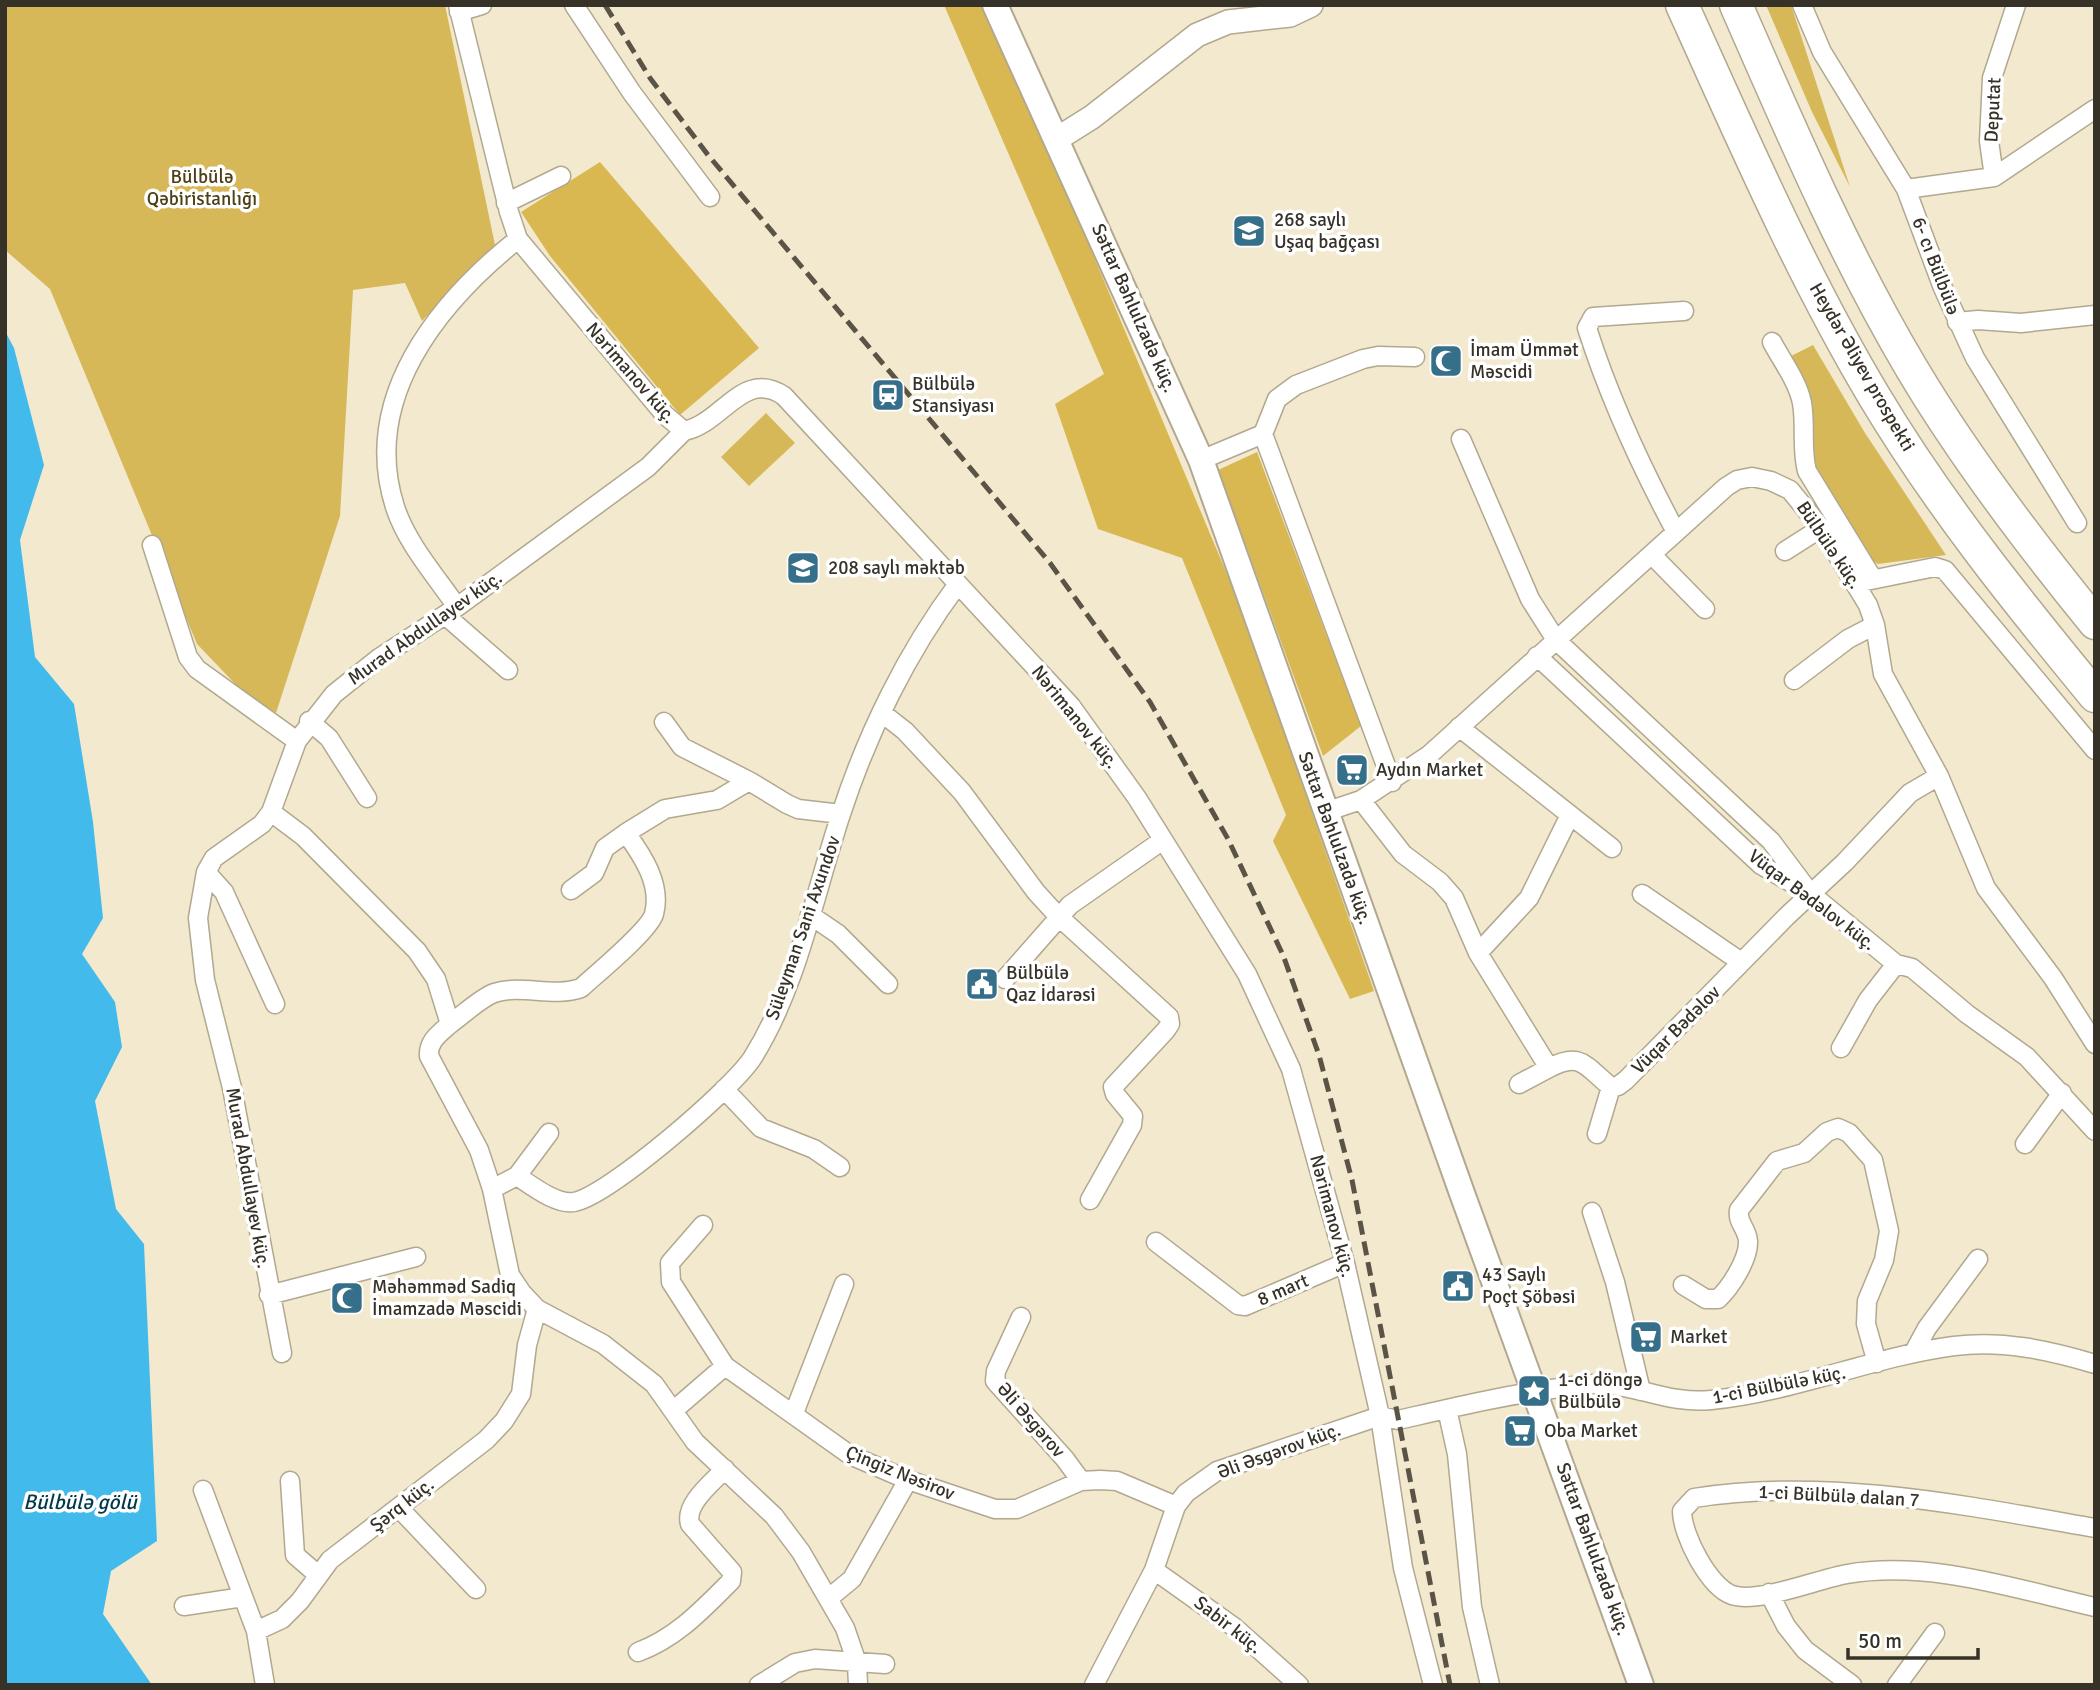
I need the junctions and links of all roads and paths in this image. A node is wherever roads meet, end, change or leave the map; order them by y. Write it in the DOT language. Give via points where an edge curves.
graph roads {
  1 [pos="482,5"];
  2 [pos="574,5"];
  3 [pos="995,5"];
  4 [pos="1311,5"];
  5 [pos="1682,5"];
  6 [pos="1736,5"];
  7 [pos="1802,5"];
  8 [pos="2017,5"];
  9 [pos="458,9"];
  10 [pos="2095,109"];
  11 [pos="1057,139"];
  12 [pos="561,176"];
  13 [pos="1994,177"];
  14 [pos="1906,189"];
  15 [pos="710,197"];
  16 [pos="506,203"];
  17 [pos="519,239"];
  18 [pos="1684,311"];
  19 [pos="2095,315"];
  20 [pos="1957,322"];
  21 [pos="1772,342"];
  22 [pos="1415,357"];
  23 [pos="684,431"];
  24 [pos="1263,434"];
  25 [pos="1461,439"];
  26 [pos="1201,460"];
  27 [pos="2077,523"];
  28 [pos="1821,528"];
  29 [pos="1676,532"];
  30 [pos="152,545"];
  31 [pos="1785,551"];
  32 [pos="1652,555"];
  33 [pos="1864,581"];
  34 [pos="958,584"];
  35 [pos="1705,609"];
  36 [pos="451,611"];
  37 [pos="2095,623"];
  38 [pos="1875,625"];
  39 [pos="1556,640"];
  40 [pos="1537,656"];
  41 [pos="508,670"];
  42 [pos="1794,680"];
  43 [pos="2095,696"];
  44 [pos="882,713"];
  45 [pos="309,721"];
  46 [pos="664,722"];
  47 [pos="1459,727"];
  48 [pos="297,741"];
  49 [pos="2095,750"];
  50 [pos="1939,776"];
  51 [pos="750,781"];
  52 [pos="1392,782"];
  53 [pos="367,798"];
  54 [pos="1361,800"];
  55 [pos="271,812"];
  56 [pos="1325,812"];
  57 [pos="841,814"];
  58 [pos="1570,815"];
  59 [pos="626,833"];
  60 [pos="1163,840"];
  61 [pos="1612,848"];
  62 [pos="206,872"];
  63 [pos="571,890"];
  64 [pos="1642,894"];
  65 [pos="1811,894"];
  66 [pos="810,915"];
  67 [pos="1058,916"];
  68 [pos="1478,953"];
  69 [pos="1741,962"];
  70 [pos="1896,964"];
  71 [pos="1005,979"];
  72 [pos="888,984"];
  73 [pos="275,1004"];
  74 [pos="450,1024"];
  75 [pos="2095,1044"];
  76 [pos="1841,1048"];
  77 [pos="1549,1068"];
  78 [pos="1519,1084"];
  79 [pos="1611,1087"];
  80 [pos="724,1088"];
  81 [pos="2062,1093"];
  82 [pos="2095,1131"];
  83 [pos="549,1133"];
  84 [pos="1597,1134"];
  85 [pos="2025,1144"];
  86 [pos="840,1167"];
  87 [pos="517,1176"];
  88 [pos="492,1189"];
  89 [pos="1090,1200"];
  90 [pos="1592,1212"];
  91 [pos="703,1225"];
  92 [pos="1156,1242"];
  93 [pos="416,1257"];
  94 [pos="1978,1259"];
  95 [pos="1345,1264"];
  96 [pos="844,1284"];
  97 [pos="1684,1285"];
  98 [pos="269,1295"];
  99 [pos="537,1309"];
  100 [pos="1021,1317"];
  101 [pos="1914,1352"];
  102 [pos="282,1353"];
  103 [pos="1877,1363"];
  104 [pos="2095,1364"];
  105 [pos="725,1366"];
  106 [pos="1534,1391"];
  107 [pos="1641,1391"];
  108 [pos="1447,1409"];
  109 [pos="674,1410"];
  110 [pos="794,1413"];
  111 [pos="1381,1416"];
  112 [pos="725,1469"];
  113 [pos="908,1480"];
  114 [pos="290,1481"];
  115 [pos="1081,1481"];
  116 [pos="203,1490"];
  117 [pos="1175,1506"];
  118 [pos="399,1508"];
  119 [pos="2095,1528"];
  120 [pos="1154,1570"];
  121 [pos="318,1575"];
  122 [pos="476,1589"];
  123 [pos="1769,1593"];
  124 [pos="243,1597"];
  125 [pos="829,1598"];
  126 [pos="184,1606"];
  127 [pos="2095,1607"];
  128 [pos="256,1631"];
  129 [pos="1935,1633"];
  130 [pos="638,1653"];
  131 [pos="857,1663"];
  132 [pos="886,1664"];
  133 [pos="265,1685"];
  134 [pos="760,1685"];
  135 [pos="858,1685"];
  136 [pos="1094,1685"];
  137 [pos="1299,1685"];
  138 [pos="1433,1685"];
  139 [pos="1490,1685"];
  140 [pos="1641,1685"];
  141 [pos="1852,1685"];
  142 [pos="1897,1685"];
  1 -- 9 [label="street"];
  2 -- 15 [label="street" via="632,93"];
  3 -- 11 [label="main road, Səttar Bəhlulzadə küç."];
  4 -- 11 [label="street" via="1290,15 1228,22 1196,35"];
  5 -- 43 [label="highway, Heydər Əliyev prospekti" via="1820,298 1875,397 1994,571"];
  6 -- 37 [label="highway" via="1854,262 1912,369 1987,482"];
  7 -- 14 [label="street, 6- cı Bülbülə" via="1822,52"];
  8 -- 13 [label="street, Deputat" via="1992,78 1989,141"];
  9 -- 16 [label="street, Nərimanov küç."];
  10 -- 13 [label="street, Deputat"];
  11 -- 26 [label="main road, Səttar Bəhlulzadə küç."];
  12 -- 16 [label="street"];
  13 -- 14 [label="street, Deputat"];
  14 -- 20 [label="street, 6- cı Bülbülə"];
  16 -- 17 [label="street, Nərimanov küç."];
  17 -- 23 [label="street, Nərimanov küç." via="665,415"];
  17 -- 36 [label="street" via="467,284 430,326 396,394 386,469 396,509"];
  18 -- 29 [label="street" via="1592,317 1587,328 1608,392"];
  19 -- 20 [label="street" via="2021,324"];
  20 -- 27 [label="street, 6- cı Bülbülə"];
  21 -- 33 [label="street" via="1802,404 1807,471"];
  22 -- 24 [label="street" via="1363,359 1296,385 1278,399"];
  23 -- 34 [label="street, Nərimanov küç." via="703,425 748,389 773,388"];
  23 -- 36 [label="street, Murad Abdullayev küç." via="648,467"];
  24 -- 26 [label="street"];
  24 -- 52 [label="street"];
  25 -- 39 [label="street" via="1530,598"];
  26 -- 56 [label="main road, Səttar Bəhlulzadə küç."];
  28 -- 29 [label="street, Bülbülə küç." via="1790,490 1752,477 1726,487"];
  28 -- 31 [label="street"];
  28 -- 33 [label="street, Bülbülə küç."];
  29 -- 32 [label="street, Bülbülə küç."];
  30 -- 48 [label="street" via="188,657"];
  32 -- 35 [label="street"];
  32 -- 39 [label="street, Bülbülə küç."];
  33 -- 38 [label="street, Bülbülə küç."];
  33 -- 49 [label="street" via="1935,567 1945,570"];
  34 -- 44 [label="street, Süleyman Sani Axundov"];
  34 -- 60 [label="street, Nərimanov küç." via="1071,706"];
  36 -- 41 [label="street"];
  36 -- 45 [label="street, Murad Abdullayev küç." via="379,658"];
  38 -- 42 [label="street" via="1848,639"];
  38 -- 50 [label="street, Bülbülə küç." via="1883,674"];
  39 -- 40 [label="street, Bülbülə küç."];
  39 -- 65 [label="street" via="1771,841"];
  40 -- 47 [label="street, Bülbülə küç."];
  40 -- 65 [label="street, Vüqar Bədəlov küç." via="1762,864"];
  44 -- 57 [label="street, Süleyman Sani Axundov"];
  44 -- 67 [label="street" via="962,792"];
  45 -- 48 [label="street, Murad Abdullayev küç."];
  45 -- 53 [label="street" via="329,738"];
  46 -- 51 [label="street" via="682,747"];
  47 -- 52 [label="street, Bülbülə küç."];
  47 -- 58 [label="street"];
  48 -- 55 [label="street, Murad Abdullayev küç."];
  50 -- 65 [label="street, Vüqar Bədəlov" via="1910,793"];
  50 -- 75 [label="street, Bülbülə küç." via="1986,888"];
  51 -- 57 [label="street" via="798,809"];
  51 -- 59 [label="street" via="717,800 665,809"];
  52 -- 54 [label="street, Bülbülə küç."];
  54 -- 56 [label="street, Bülbülə küç."];
  54 -- 68 [label="street" via="1403,854 1454,898"];
  55 -- 62 [label="street, Murad Abdullayev küç." via="262,824 214,858"];
  55 -- 74 [label="street" via="312,845 417,951 436,979"];
  56 -- 106 [label="main road, Səttar Bəhlulzadə küç."];
  57 -- 66 [label="street, Süleyman Sani Axundov"];
  58 -- 61 [label="street"];
  58 -- 68 [label="street" via="1529,898"];
  59 -- 63 [label="street" via="606,848 594,873"];
  59 -- 74 [label="street" via="654,884 654,914 642,930 581,988 493,993"];
  60 -- 67 [label="street"];
  60 -- 95 [label="street, Nərimanov küç." via="1247,974 1278,1035"];
  62 -- 73 [label="street" via="224,892"];
  62 -- 98 [label="street, Murad Abdullayev küç." via="198,918 205,980 232,1088"];
  64 -- 69 [label="street"];
  65 -- 69 [label="street, Vüqar Bədəlov"];
  65 -- 70 [label="street, Vüqar Bədəlov küç."];
  66 -- 72 [label="street" via="857,951"];
  66 -- 80 [label="street, Süleyman Sani Axundov" via="779,1007 752,1060"];
  67 -- 71 [label="street"];
  67 -- 89 [label="street" via="1169,1017 1170,1024 1113,1087 1133,1116 1132,1125"];
  68 -- 77 [label="street"];
  69 -- 79 [label="street, Vüqar Bədəlov" via="1626,1080"];
  70 -- 76 [label="street" via="1868,1000"];
  70 -- 81 [label="street, Vüqar Bədəlov küç." via="1912,968 2011,1043"];
  74 -- 88 [label="street" via="428,1048 429,1056 480,1150"];
  77 -- 78 [label="street"];
  77 -- 79 [label="street, Vüqar Bədəlov" via="1576,1059"];
  79 -- 84 [label="street"];
  80 -- 86 [label="street" via="761,1128 814,1149"];
  80 -- 87 [label="street, Süleyman Sani Axundov" via="629,1171 584,1198 572,1203 559,1200"];
  81 -- 82 [label="street, Vüqar Bədəlov küç."];
  81 -- 85 [label="street"];
  83 -- 87 [label="street"];
  87 -- 88 [label="street"];
  88 -- 99 [label="street" via="510,1275"];
  90 -- 107 [label="street" via="1619,1295"];
  91 -- 105 [label="street, Çingiz Nəsirov" via="670,1263 671,1282"];
  92 -- 95 [label="street, 8 mart" via="1245,1306"];
  93 -- 98 [label="street"];
  94 -- 101 [label="street"];
  95 -- 111 [label="street, Nərimanov küç."];
  96 -- 110 [label="street"];
  97 -- 103 [label="street" via="1706,1299 1718,1299 1727,1290 1748,1241 1738,1220 1739,1210 1777,1161 1804,1153 1838,1128 1866,1148 1873,1160 1889,1231 1884,1260 1867,1301 1866,1324"];
  98 -- 102 [label="street, Murad Abdullayev küç."];
  99 -- 109 [label="street" via="625,1360 654,1384"];
  99 -- 118 [label="street, Şərq küç." via="516,1406 486,1440"];
  100 -- 115 [label="street, Əli Əsgərov" via="995,1381"];
  101 -- 103 [label="street, 1-ci Bülbülə küç."];
  101 -- 104 [label="street, 1-ci Bülbülə küç." via="2011,1346"];
  103 -- 107 [label="street, 1-ci Bülbülə küç." via="1811,1382 1709,1400 1665,1398"];
  105 -- 109 [label="street"];
  105 -- 110 [label="street, Çingiz Nəsirov"];
  106 -- 107 [label="street, 1-ci Bülbülə küç." via="1605,1384"];
  106 -- 108 [label="street, 1-ci Bülbülə küç."];
  106 -- 140 [label="main road, Səttar Bəhlulzadə küç."];
  108 -- 111 [label="street, 1-ci Bülbülə küç." via="1398,1420"];
  108 -- 139 [label="street" via="1457,1454 1472,1606"];
  109 -- 112 [label="street" via="695,1442"];
  110 -- 113 [label="street, Çingiz Nəsirov" via="850,1455"];
  111 -- 117 [label="street, Əli Əsgərov küç." via="1217,1471"];
  111 -- 138 [label="street, Nərimanov küç." via="1403,1568"];
  112 -- 125 [label="street" via="774,1517"];
  112 -- 130 [label="street" via="692,1506 688,1517 732,1572 731,1581 684,1627"];
  113 -- 115 [label="street, Çingiz Nəsirov" via="1006,1511"];
  113 -- 125 [label="street" via="852,1579"];
  114 -- 121 [label="street" via="295,1555"];
  115 -- 117 [label="street, Çingiz Nəsirov" via="1117,1482"];
  116 -- 124 [label="street"];
  117 -- 120 [label="street, Əli Əsgərov küç."];
  118 -- 121 [label="street, Şərq küç." via="330,1560"];
  118 -- 122 [label="street"];
  119 -- 123 [label="street, 1-ci Bülbülə dalan 7" via="1901,1497 1828,1491 1715,1494 1685,1504 1682,1521 1689,1539 1720,1590 1735,1596"];
  120 -- 136 [label="street, Əli Əsgərov küç."];
  120 -- 137 [label="street, Sabir küç." via="1234,1627"];
  121 -- 128 [label="street, Şərq küç." via="282,1619"];
  123 -- 127 [label="street, 1-ci Bülbülə dalan 7" via="1846,1574 1911,1571 1952,1575"];
  123 -- 141 [label="street" via="1805,1650"];
  124 -- 126 [label="street"];
  124 -- 128 [label="street"];
  125 -- 131 [label="street"];
  128 -- 133 [label="street"];
  129 -- 142 [label="street"];
  131 -- 132 [label="street"];
  131 -- 134 [label="street" via="815,1659 795,1664"];
  131 -- 135 [label="street"];
}
